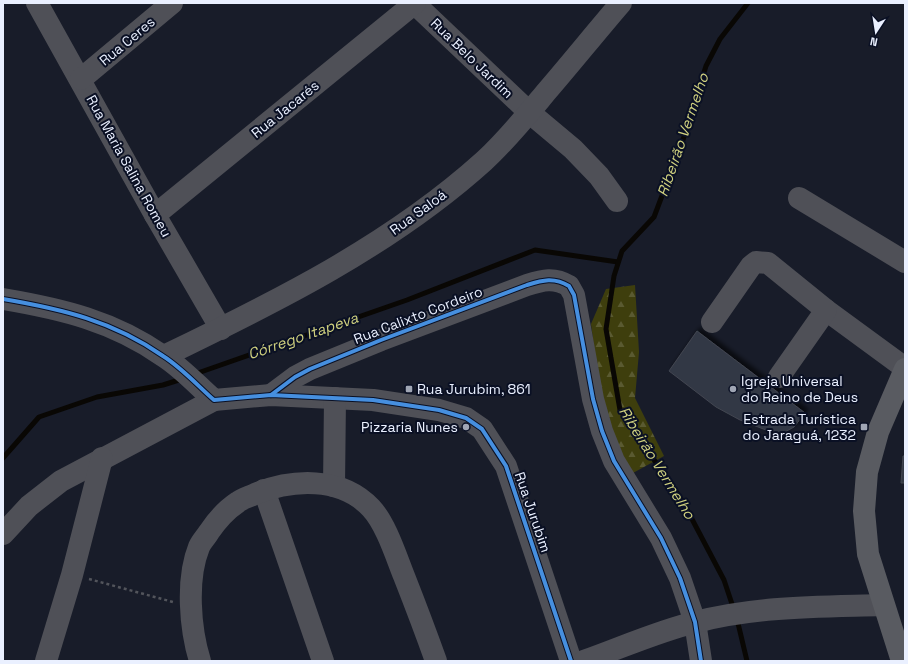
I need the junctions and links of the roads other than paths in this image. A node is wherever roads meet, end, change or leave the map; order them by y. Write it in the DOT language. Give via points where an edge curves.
graph roads {
  1 [pos="37,3"];
  2 [pos="172,3"];
  3 [pos="415,3"];
  4 [pos="621,3"];
  5 [pos="81,79"];
  6 [pos="530,113"];
  7 [pos="799,198"];
  8 [pos="617,201"];
  9 [pos="155,215"];
  10 [pos="905,262"];
  11 [pos="3,299"];
  12 [pos="826,310"];
  13 [pos="712,322"];
  14 [pos="221,329"];
  15 [pos="164,356"];
  16 [pos="905,368"];
  17 [pos="779,377"];
  18 [pos="271,395"];
  19 [pos="335,398"];
  20 [pos="214,400"];
  21 [pos="102,458"];
  22 [pos="334,486"];
  23 [pos="264,490"];
  24 [pos="3,534"];
  25 [pos="883,605"];
  26 [pos="695,622"];
  27 [pos="194,657"];
  28 [pos="46,661"];
  29 [pos="323,661"];
  30 [pos="436,661"];
  31 [pos="571,661"];
  32 [pos="584,661"];
  33 [pos="701,661"];
  34 [pos="902,661"];
  1 -- 5 [label="street, Rua Maria Salina Romeu"];
  2 -- 5 [label="street, Rua Ceres"];
  3 -- 6 [label="street, Rua Belo Jardim"];
  3 -- 9 [label="street, Rua Jacarés"];
  4 -- 6 [label="street, Rua Saloá"];
  5 -- 9 [label="street, Rua Maria Salina Romeu"];
  6 -- 8 [label="street, Rua Belo Jardim" via="594,170"];
  6 -- 14 [label="street, Rua Saloá" via="485,160 434,203 376,243"];
  7 -- 10 [label="street"];
  9 -- 14 [label="street, Rua Maria Salina Romeu"];
  11 -- 15 [label="street" via="88,317 125,333"];
  12 -- 13 [label="street" via="768,263 756,262 750,266"];
  12 -- 16 [label="street"];
  12 -- 17 [label="street"];
  14 -- 15 [label="street, Rua Saloá"];
  15 -- 20 [label="street"];
  16 -- 25 [label="main road" via="881,422 867,472 864,511 868,554"];
  18 -- 19 [label="street, Rua Jurubim"];
  18 -- 20 [label="street, Rua Jurubim"];
  18 -- 26 [label="street, Rua Calixto Cordeiro" via="310,369 381,340 543,280 563,282 574,295 593,399 602,432 614,461 661,538 680,578"];
  19 -- 22 [label="street"];
  19 -- 31 [label="street, Rua Jurubim" via="373,400 439,410 466,418 482,428 506,466"];
  20 -- 21 [label="street"];
  21 -- 24 [label="street" via="61,481 30,506"];
  21 -- 28 [label="street" via="72,575"];
  22 -- 23 [label="street" via="313,483 290,484"];
  22 -- 30 [label="street" via="356,496 371,509 391,542"];
  23 -- 27 [label="street" via="239,501 219,518 200,546 194,564 191,607"];
  23 -- 29 [label="street"];
  25 -- 26 [label="street" via="748,612"];
  25 -- 34 [label="main road"];
  26 -- 32 [label="street"];
  26 -- 33 [label="street"];
}
